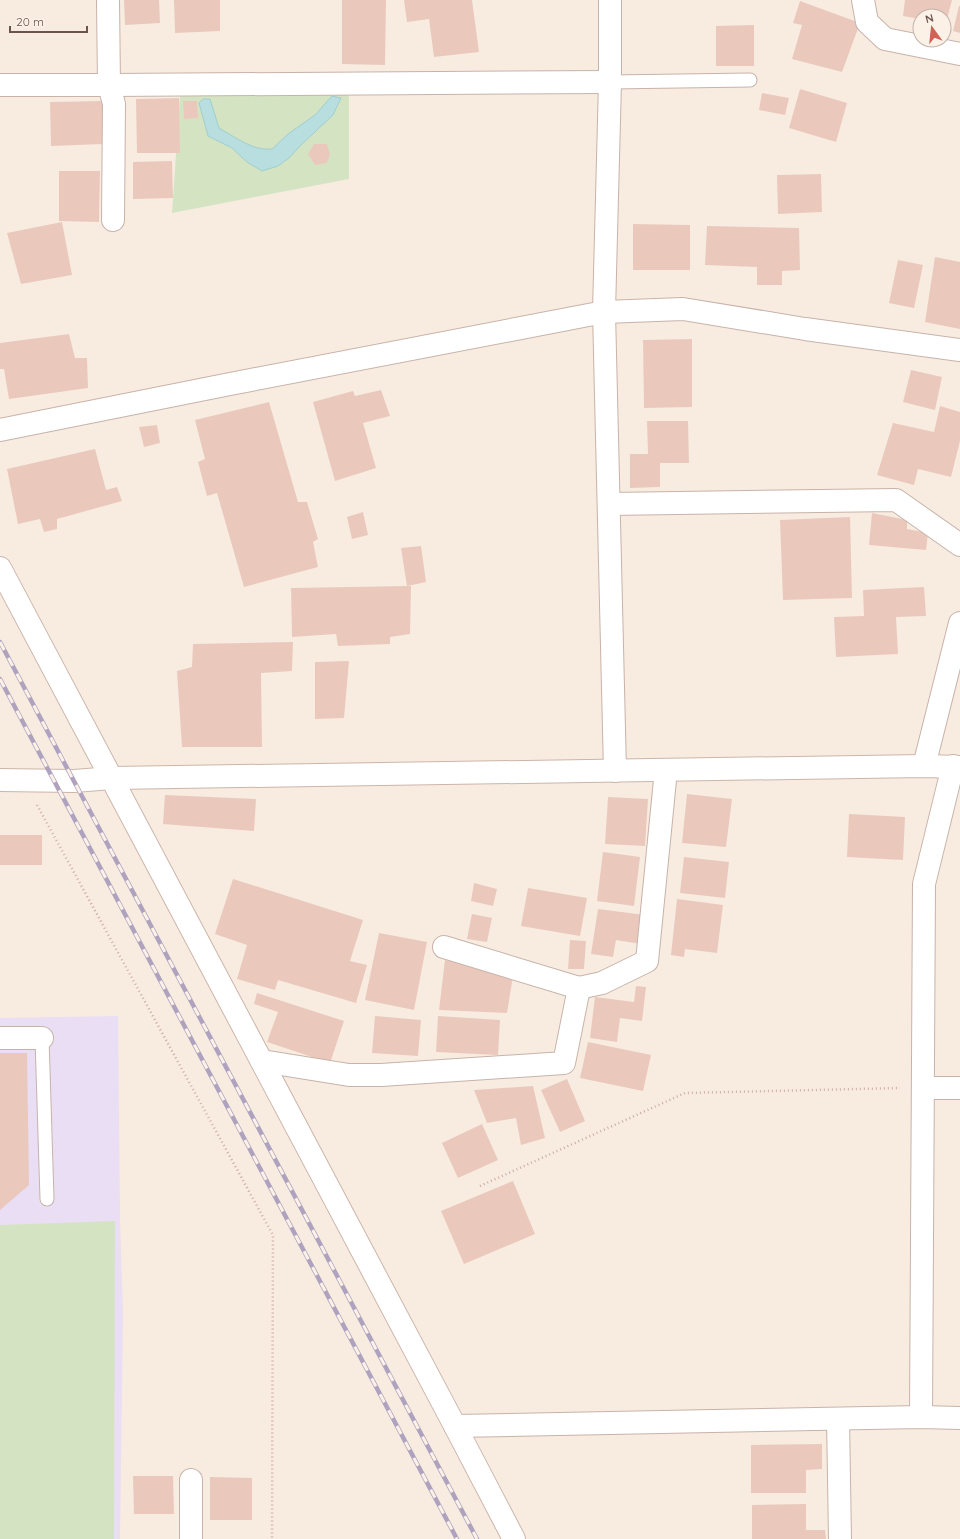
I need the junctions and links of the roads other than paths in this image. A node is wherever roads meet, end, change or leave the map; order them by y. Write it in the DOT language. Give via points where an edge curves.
graph roads {
  1 [pos="108,0"];
  2 [pos="610,0"];
  3 [pos="863,0"];
  4 [pos="960,54"];
  5 [pos="750,80"];
  6 [pos="610,82"];
  7 [pos="0,85"];
  8 [pos="109,85"];
  9 [pos="113,220"];
  10 [pos="604,312"];
  11 [pos="960,350"];
  12 [pos="0,430"];
  13 [pos="609,504"];
  14 [pos="960,546"];
  15 [pos="0,568"];
  16 [pos="960,623"];
  17 [pos="924,766"];
  18 [pos="957,766"];
  19 [pos="615,770"];
  20 [pos="666,770"];
  21 [pos="112,778"];
  22 [pos="0,780"];
  23 [pos="444,947"];
  24 [pos="579,988"];
  25 [pos="0,1038"];
  26 [pos="42,1038"];
  27 [pos="262,1061"];
  28 [pos="923,1088"];
  29 [pos="960,1088"];
  30 [pos="47,1199"];
  31 [pos="922,1417"];
  32 [pos="960,1418"];
  33 [pos="838,1419"];
  34 [pos="455,1426"];
  35 [pos="191,1480"];
  36 [pos="191,1539"];
  37 [pos="514,1539"];
  38 [pos="840,1539"];
  1 -- 8 [label="street"];
  2 -- 6 [label="street"];
  3 -- 4 [label="street" via="867,22 886,39"];
  5 -- 6 [label="lane"];
  6 -- 8 [label="street"];
  6 -- 10 [label="street"];
  7 -- 8 [label="street"];
  8 -- 9 [label="street" via="114,104"];
  10 -- 11 [label="street" via="683,309"];
  10 -- 12 [label="street"];
  10 -- 13 [label="street"];
  13 -- 14 [label="street" via="896,500"];
  13 -- 19 [label="street"];
  15 -- 21 [label="street"];
  16 -- 17 [label="street"];
  17 -- 18 [label="street"];
  17 -- 20 [label="street"];
  18 -- 28 [label="street" via="924,884"];
  19 -- 20 [label="street"];
  19 -- 21 [label="street"];
  20 -- 24 [label="street" via="647,961 602,984"];
  21 -- 22 [label="street" via="74,781"];
  21 -- 27 [label="street"];
  23 -- 24 [label="street"];
  24 -- 27 [label="street" via="564,1063 349,1075"];
  25 -- 26 [label="street"];
  26 -- 30 [label="lane"];
  27 -- 34 [label="street"];
  28 -- 29 [label="street"];
  28 -- 31 [label="street"];
  31 -- 32 [label="street"];
  31 -- 33 [label="street"];
  33 -- 34 [label="street"];
  33 -- 38 [label="street"];
  34 -- 37 [label="street"];
  35 -- 36 [label="street"];
}
